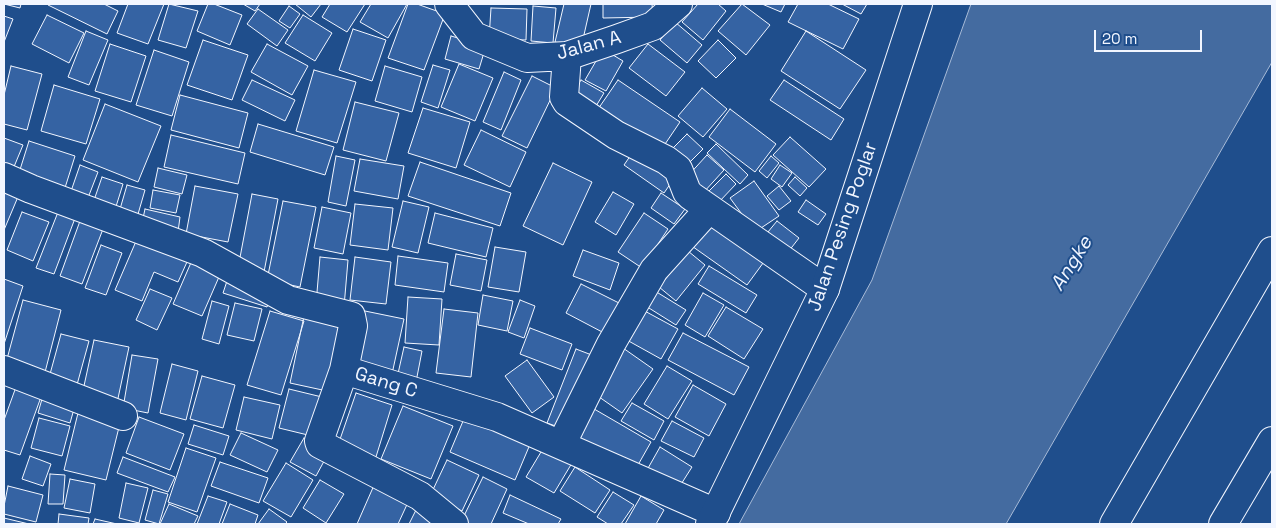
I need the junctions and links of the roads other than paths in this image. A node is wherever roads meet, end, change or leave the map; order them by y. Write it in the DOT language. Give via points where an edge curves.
graph roads {
  1 [pos="449,4"];
  2 [pos="678,4"];
  3 [pos="918,4"];
  4 [pos="567,56"];
  5 [pos="4,177"];
  6 [pos="708,209"];
  7 [pos="1272,251"];
  8 [pos="825,289"];
  9 [pos="4,370"];
  10 [pos="344,370"];
  11 [pos="123,416"];
  12 [pos="1272,441"];
  13 [pos="561,445"];
  14 [pos="713,519"];
  15 [pos="454,524"];
  16 [pos="1114,524"];
  17 [pos="1223,524"];
  1 -- 4 [label="street, Jalan A" via="474,36 527,58"];
  2 -- 4 [label="street, Jalan A" via="652,26"];
  3 -- 8 [label="street, Jalan Pesing Poglar"];
  4 -- 6 [label="street" via="564,97 567,102 616,136 678,169 687,192"];
  5 -- 10 [label="street, Gang C" via="202,253 288,300 351,316 353,326"];
  6 -- 8 [label="street"];
  6 -- 13 [label="street" via="654,270"];
  7 -- 16 [label="street"];
  8 -- 14 [label="street, Jalan Pesing Poglar"];
  9 -- 11 [label="street"];
  10 -- 13 [label="street, Gang C" via="497,417"];
  10 -- 15 [label="street" via="320,444 420,496"];
  12 -- 17 [label="street"];
  13 -- 14 [label="street, Gang C"];
}
